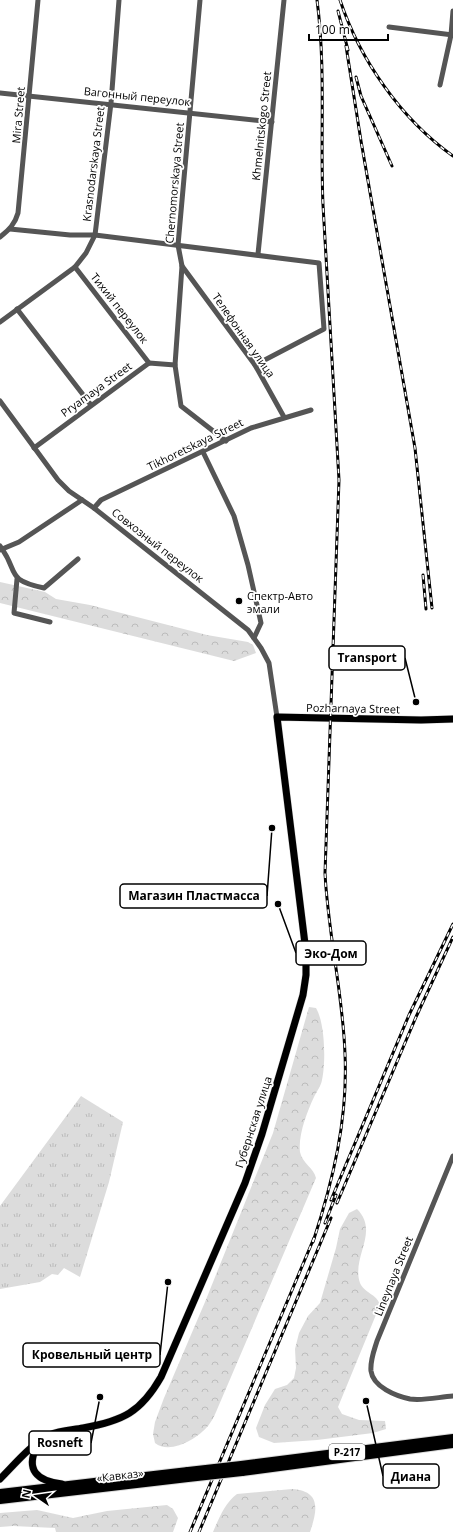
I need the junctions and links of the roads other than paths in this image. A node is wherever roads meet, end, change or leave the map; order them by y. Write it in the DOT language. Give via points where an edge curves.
graph roads {
  1 [pos="38,0"];
  2 [pos="119,0"];
  3 [pos="200,0"];
  4 [pos="284,0"];
  5 [pos="453,11"];
  6 [pos="389,27"];
  7 [pos="452,35"];
  8 [pos="440,85"];
  9 [pos="0,93"];
  10 [pos="30,95"];
  11 [pos="110,103"];
  12 [pos="190,112"];
  13 [pos="272,122"];
  14 [pos="10,229"];
  15 [pos="95,235"];
  16 [pos="0,237"];
  17 [pos="178,245"];
  18 [pos="258,254"];
  19 [pos="182,266"];
  20 [pos="75,267"];
  21 [pos="17,309"];
  22 [pos="0,322"];
  23 [pos="149,362"];
  24 [pos="175,365"];
  25 [pos="255,365"];
  26 [pos="0,401"];
  27 [pos="91,405"];
  28 [pos="311,410"];
  29 [pos="284,418"];
  30 [pos="226,441"];
  31 [pos="34,448"];
  32 [pos="203,452"];
  33 [pos="82,500"];
  34 [pos="94,508"];
  35 [pos="1,548"];
  36 [pos="78,559"];
  37 [pos="17,579"];
  38 [pos="50,622"];
  39 [pos="254,638"];
  40 [pos="277,717"];
  41 [pos="453,719"];
  42 [pos="453,1156"];
  43 [pos="453,1396"];
  44 [pos="453,1438"];
  45 [pos="39,1441"];
  46 [pos="453,1444"];
  47 [pos="241,1468"];
  48 [pos="188,1475"];
  49 [pos="0,1479"];
  50 [pos="70,1485"];
  51 [pos="0,1493"];
  52 [pos="0,1500"];
  1 -- 10 [label="street, Mira Street"];
  2 -- 11 [label="street, Krasnodarskaya Street"];
  3 -- 12 [label="street, Chernomorskaya Street"];
  4 -- 13 [label="street, Khmelnitskogo Street"];
  5 -- 7 [label="street"];
  6 -- 7 [label="street"];
  7 -- 8 [label="street"];
  9 -- 10 [label="street, Вагонный переулок"];
  10 -- 11 [label="street, Вагонный переулок"];
  10 -- 14 [label="street, Mira Street" via="18,213"];
  11 -- 12 [label="street, Вагонный переулок"];
  11 -- 15 [label="street, Krasnodarskaya Street"];
  12 -- 13 [label="street, Вагонный переулок"];
  12 -- 17 [label="street, Chernomorskaya Street"];
  13 -- 18 [label="street, Khmelnitskogo Street"];
  14 -- 15 [label="street"];
  14 -- 16 [label="street"];
  15 -- 17 [label="street"];
  15 -- 20 [label="street"];
  17 -- 18 [label="street"];
  17 -- 19 [label="street, Chernomorskaya Street"];
  18 -- 25 [label="street" via="319,263 324,329"];
  19 -- 24 [label="street, Chernomorskaya Street"];
  19 -- 25 [label="street, Телефонная улица"];
  20 -- 21 [label="street"];
  20 -- 23 [label="street, Тихий переулок"];
  21 -- 22 [label="street"];
  21 -- 27 [label="street"];
  23 -- 24 [label="street"];
  23 -- 27 [label="street, Pryamaya Street"];
  24 -- 30 [label="street, Chernomorskaya Street" via="181,406"];
  25 -- 29 [label="street, Телефонная улица"];
  26 -- 31 [label="street, Совхозный переулок"];
  27 -- 31 [label="street, Pryamaya Street"];
  28 -- 29 [label="street, Tikhoretskaya Street"];
  29 -- 30 [label="street, Tikhoretskaya Street" via="251,428"];
  30 -- 32 [label="street, Tikhoretskaya Street"];
  31 -- 33 [label="street, Совхозный переулок" via="58,480"];
  32 -- 34 [label="street, Tikhoretskaya Street" via="101,500"];
  32 -- 39 [label="street" via="234,516 248,565 261,623"];
  33 -- 34 [label="street, Совхозный переулок"];
  33 -- 35 [label="street" via="19,542"];
  34 -- 39 [label="street, Совхозный переулок" via="248,630"];
  35 -- 37 [label="street"];
  36 -- 37 [label="street" via="44,588"];
  37 -- 38 [label="street" via="14,613"];
  39 -- 40 [label="street, Совхозный переулок" via="269,663"];
  40 -- 41 [label="main road, Pozharnaya Street"];
  40 -- 45 [label="main road, Губернская улица" via="306,952 306,975 303,995 262,1134 245,1183 161,1377 151,1394 134,1411 113,1422 52,1434"];
  42 -- 43 [label="street, Lineynaya Street" via="377,1341 371,1373 380,1386 396,1395 411,1399"];
  44 -- 47 [label="highway, Р-217"];
  45 -- 49 [label="main road"];
  45 -- 50 [label="main road" via="32,1455 31,1464 34,1471 45,1480"];
  46 -- 47 [label="highway, Р-217"];
  47 -- 48 [label="highway, «Кавказ» / Р-217, bridge"];
  48 -- 50 [label="highway, «Кавказ» / Р-217"];
  48 -- 52 [label="highway, «Кавказ» / Р-217"];
  50 -- 51 [label="highway, «Кавказ» / Р-217"];
}
